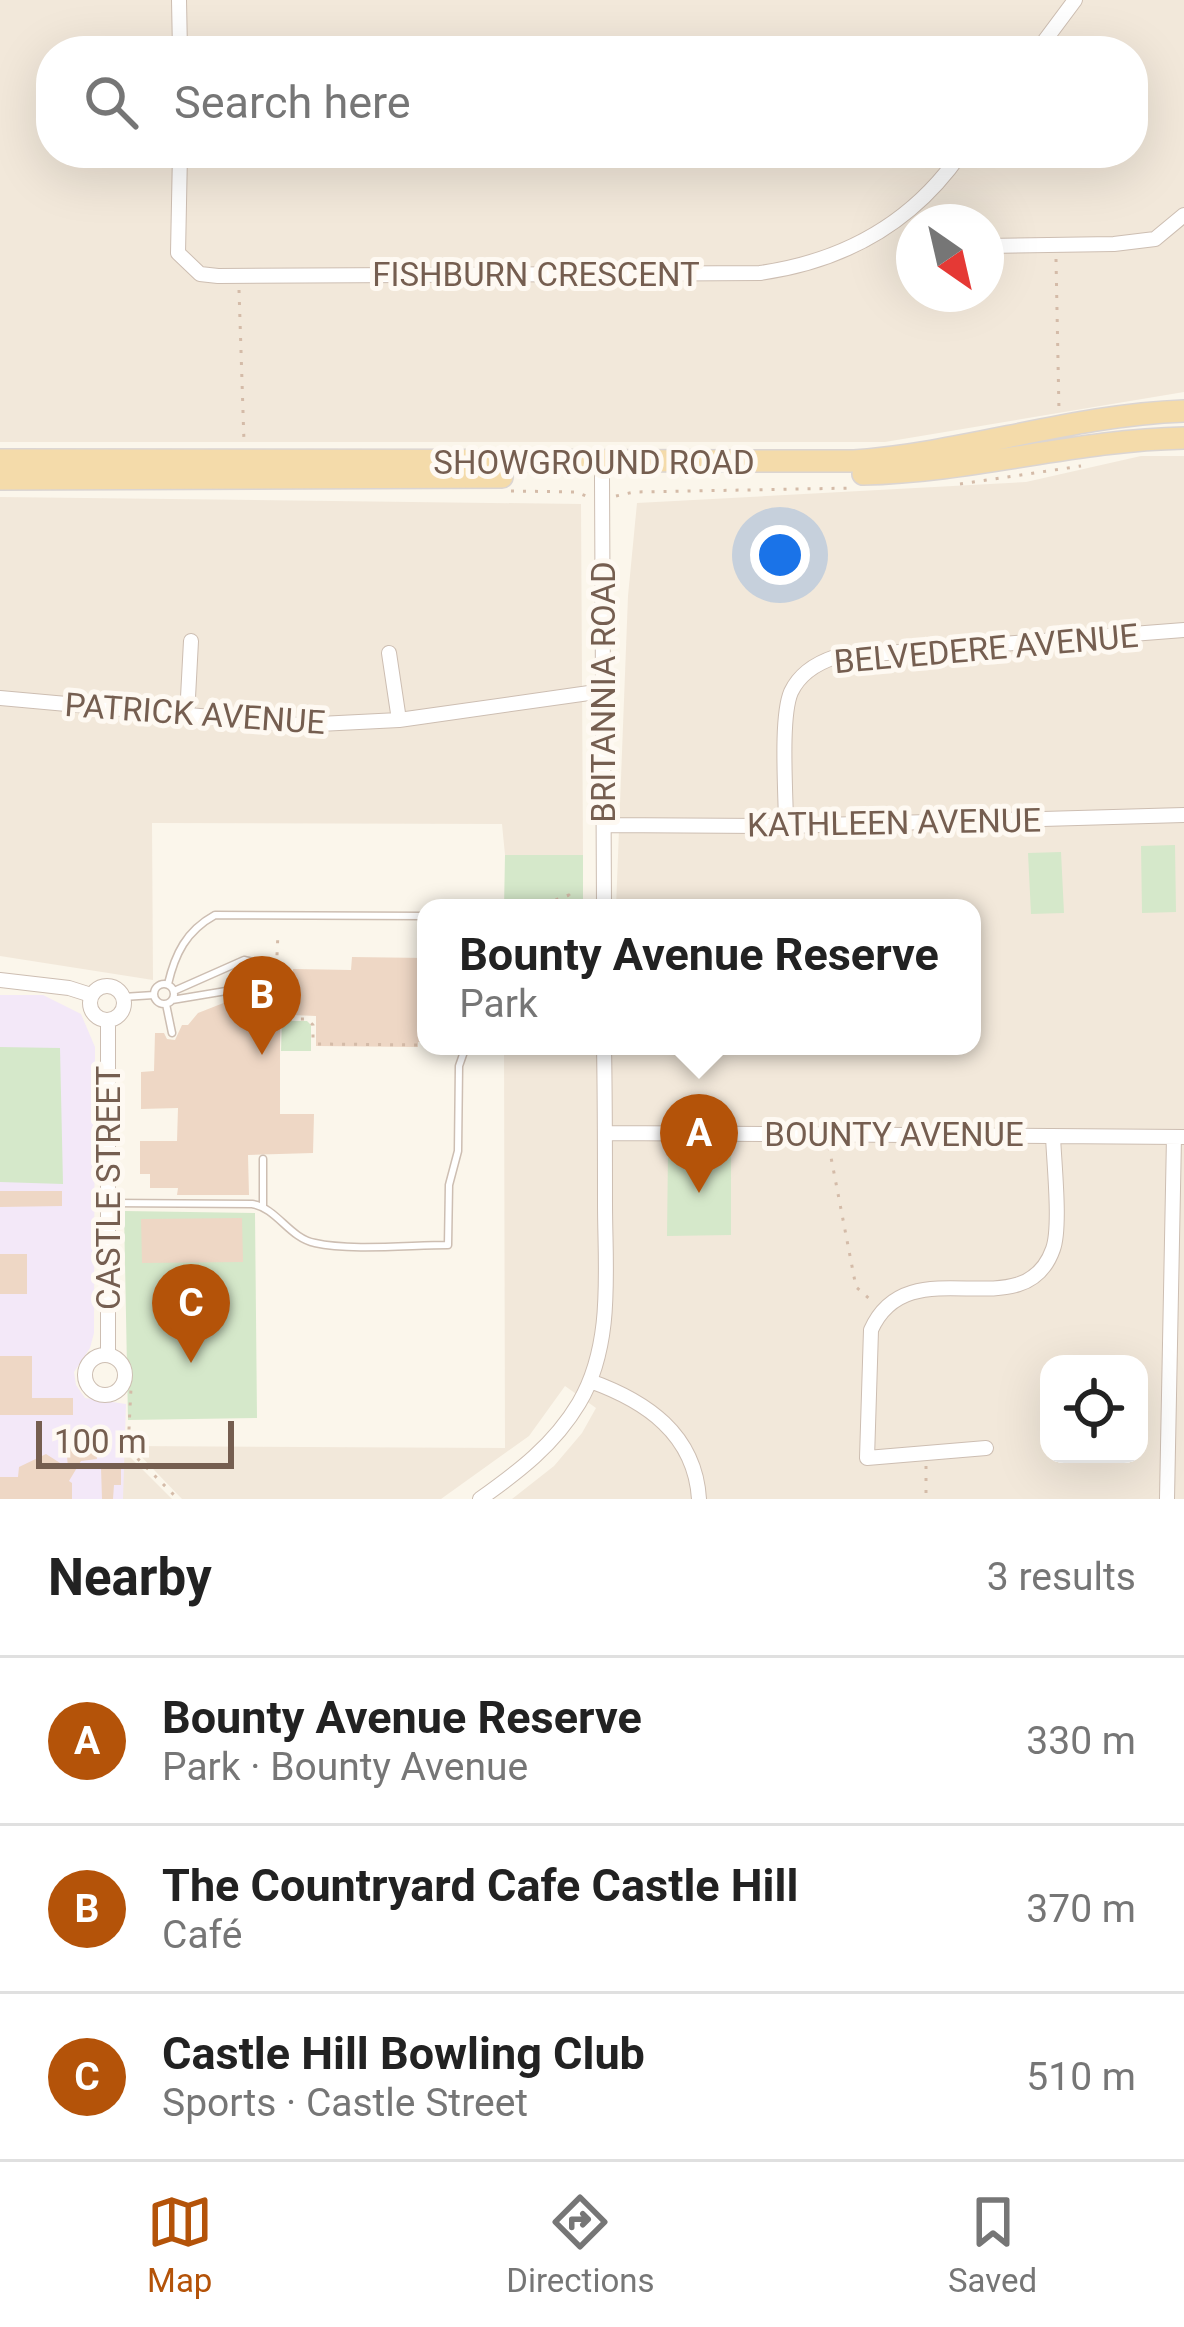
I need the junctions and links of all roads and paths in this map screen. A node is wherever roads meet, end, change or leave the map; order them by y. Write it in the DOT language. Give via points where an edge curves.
graph roads {
  1 [pos="179,0"];
  2 [pos="1075,0"];
  3 [pos="180,36"];
  4 [pos="1048,36"];
  5 [pos="180,168"];
  6 [pos="951,168"];
  7 [pos="925,204"];
  8 [pos="1184,215"];
  9 [pos="896,227"];
  10 [pos="1056,245"];
  11 [pos="1004,246"];
  12 [pos="239,276"];
  13 [pos="1184,411"];
  14 [pos="1059,427"];
  15 [pos="1184,438"];
  16 [pos="244,452"];
  17 [pos="0,460"];
  18 [pos="602,477"];
  19 [pos="0,479"];
  20 [pos="1184,630"];
  21 [pos="191,641"];
  22 [pos="389,653"];
  23 [pos="603,691"];
  24 [pos="0,698"];
  25 [pos="187,716"];
  26 [pos="399,720"];
  27 [pos="1184,815"];
  28 [pos="604,826"];
  29 [pos="786,826"];
  30 [pos="604,899"];
  31 [pos="417,916"];
  32 [pos="278,933"];
  33 [pos="0,980"];
  34 [pos="226,991"];
  35 [pos="264,992"];
  36 [pos="252,994"];
  37 [pos="91,995"];
  38 [pos="154,995"];
  39 [pos="170,995"];
  40 [pos="123,997"];
  41 [pos="108,1020"];
  42 [pos="172,1033"];
  43 [pos="417,1045"];
  44 [pos="463,1055"];
  45 [pos="604,1055"];
  46 [pos="605,1133"];
  47 [pos="826,1133"];
  48 [pos="1053,1136"];
  49 [pos="1179,1137"];
  50 [pos="263,1159"];
  51 [pos="110,1203"];
  52 [pos="263,1207"];
  53 [pos="882,1310"];
  54 [pos="108,1355"];
  55 [pos="590,1381"];
  56 [pos="123,1383"];
  57 [pos="704,1438"];
  58 [pos="986,1448"];
  59 [pos="688,1450"];
  60 [pos="926,1453"];
  61 [pos="178,1499"];
  62 [pos="479,1499"];
  63 [pos="699,1499"];
  64 [pos="926,1499"];
  65 [pos="1167,1499"];
  1 -- 3 [label="street"];
  2 -- 4 [label="street"];
  5 -- 12 [label="street, FISHBURN CRESCENT" via="178,253 200,274"];
  6 -- 7 [label="street, FISHBURN CRESCENT"];
  8 -- 10 [label="street" via="1154,239"];
  9 -- 12 [label="street, FISHBURN CRESCENT" via="825,260 760,273"];
  10 -- 11 [label="street"];
  10 -- 14 [label="path"];
  12 -- 16 [label="path"];
  13 -- 14 [label="main road, SHOWGROUND ROAD"];
  14 -- 17 [label="main road, SHOWGROUND ROAD" via="854,461"];
  15 -- 18 [label="main road, SHOWGROUND ROAD" via="902,473"];
  18 -- 19 [label="main road, SHOWGROUND ROAD"];
  18 -- 23 [label="street, BRITANNIA ROAD"];
  20 -- 29 [label="street, BELVEDERE AVENUE" via="820,662 799,679 788,704"];
  21 -- 25 [label="street"];
  22 -- 26 [label="street"];
  23 -- 26 [label="street, PATRICK AVENUE"];
  23 -- 28 [label="street, BRITANNIA ROAD"];
  24 -- 25 [label="street, PATRICK AVENUE"];
  25 -- 26 [label="street, PATRICK AVENUE" via="299,725"];
  27 -- 29 [label="street, KATHLEEN AVENUE"];
  28 -- 29 [label="street, KATHLEEN AVENUE"];
  28 -- 30 [label="street, BRITANNIA ROAD"];
  31 -- 39 [label="lane" via="215,915 175,954"];
  32 -- 35 [label="path" via="276,977"];
  33 -- 37 [label="street"];
  34 -- 39 [label="lane"];
  35 -- 36 [label="path"];
  35 -- 43 [label="path" via="286,1019 313,1024 318,1045"];
  36 -- 39 [label="lane" via="260,972 244,960"];
  37 -- 40 [label="street" via="104,986"];
  37 -- 41 [label="street" via="93,1013"];
  38 -- 39 [label="lane" via="160,1003"];
  38 -- 39 [label="lane" via="157,987"];
  38 -- 40 [label="lane"];
  39 -- 42 [label="lane"];
  40 -- 41 [label="street" via="122,1012"];
  41 -- 51 [label="street, CASTLE STREET"];
  44 -- 52 [label="lane" via="448,1245 314,1244"];
  45 -- 46 [label="street"];
  46 -- 47 [label="street, BOUNTY AVENUE"];
  46 -- 55 [label="street" via="605,1304"];
  47 -- 48 [label="street, BOUNTY AVENUE"];
  47 -- 53 [label="path" via="856,1287"];
  48 -- 49 [label="street, BOUNTY AVENUE"];
  48 -- 53 [label="street" via="1055,1243 1042,1268 1012,1286 912,1289"];
  49 -- 65 [label="street"];
  50 -- 52 [label="lane"];
  51 -- 52 [label="lane"];
  51 -- 54 [label="street, CASTLE STREET"];
  53 -- 60 [label="street" via="871,1330 867,1457"];
  54 -- 56 [label="street" via="122,1366"];
  54 -- 56 [label="street" via="86,1368 89,1388 107,1395"];
  55 -- 59 [label="street" via="646,1407"];
  55 -- 62 [label="street" via="554,1439"];
  56 -- 61 [label="path" via="131,1388 128,1449"];
  57 -- 59 [label="street"];
  58 -- 60 [label="street"];
  59 -- 63 [label="street"];
  60 -- 64 [label="path"];
}
